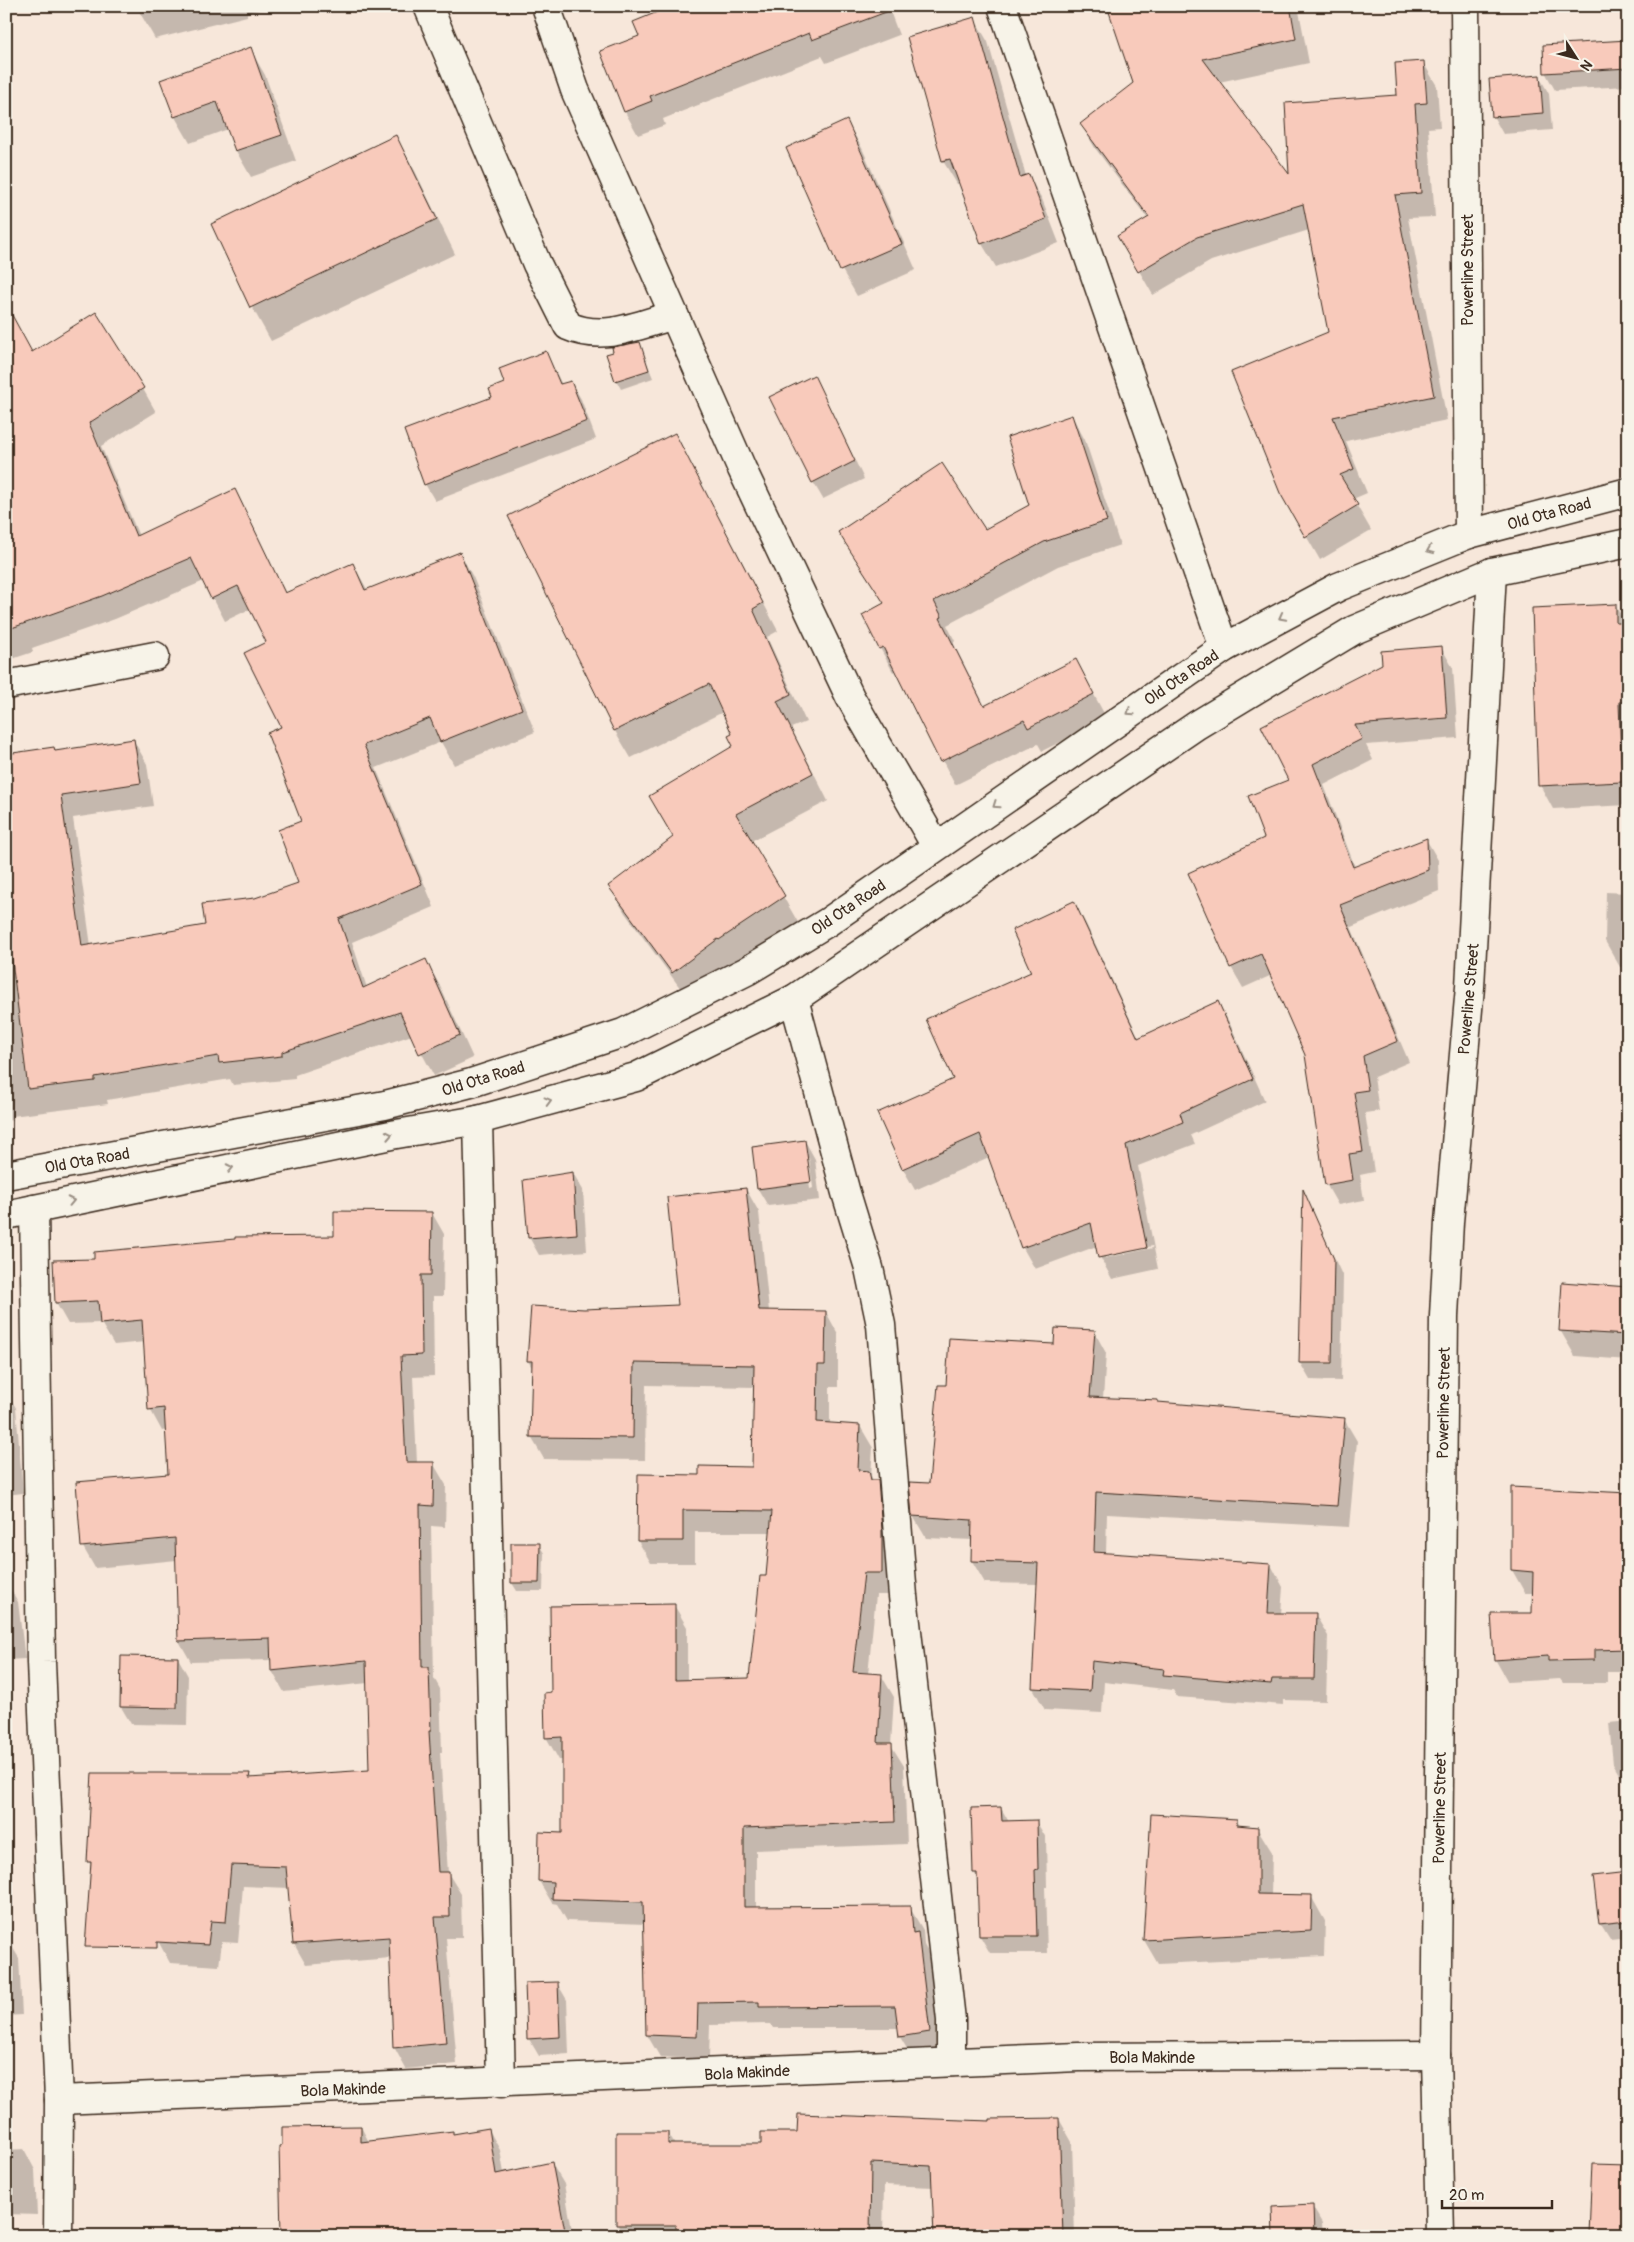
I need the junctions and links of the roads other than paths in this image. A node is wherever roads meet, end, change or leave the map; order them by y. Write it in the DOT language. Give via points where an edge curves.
graph roads {
  1 [pos="428,6"];
  2 [pos="546,6"];
  3 [pos="1002,6"];
  4 [pos="1465,6"];
  5 [pos="674,315"];
  6 [pos="1628,492"];
  7 [pos="1469,534"];
  8 [pos="1628,542"];
  9 [pos="1492,572"];
  10 [pos="1224,648"];
  11 [pos="155,656"];
  12 [pos="6,685"];
  13 [pos="936,846"];
  14 [pos="794,998"];
  15 [pos="478,1120"];
  16 [pos="6,1175"];
  17 [pos="34,1209"];
  18 [pos="6,1215"];
  19 [pos="1436,2055"];
  20 [pos="951,2062"];
  21 [pos="501,2083"];
  22 [pos="59,2100"];
  23 [pos="58,2236"];
  24 [pos="1440,2236"];
  1 -- 5 [label="street" via="538,264 568,326 584,333 611,333"];
  2 -- 5 [label="street" via="576,90"];
  3 -- 10 [label="street"];
  4 -- 7 [label="street, Powerline Street"];
  5 -- 13 [label="street" via="742,469 850,697"];
  6 -- 7 [label="street, Old Ota Road"];
  7 -- 10 [label="street, Old Ota Road, one-way" via="1338,587"];
  8 -- 9 [label="street"];
  9 -- 14 [label="street" via="1354,630 1197,725"];
  9 -- 19 [label="street, Powerline Street" via="1470,988 1444,1316"];
  10 -- 13 [label="street, Old Ota Road, one-way"];
  11 -- 12 [label="street"];
  13 -- 16 [label="street, Old Ota Road" via="828,922 747,971 623,1032 472,1084 385,1105"];
  15 -- 14 [label="street, one-way" via="636,1077"];
  14 -- 20 [label="street" via="881,1324 903,1596 951,2020"];
  17 -- 15 [label="street, one-way"];
  15 -- 21 [label="street"];
  17 -- 18 [label="street"];
  17 -- 22 [label="street" via="41,1662"];
  19 -- 20 [label="street, Bola Makinde" via="1078,2057"];
  19 -- 24 [label="street, Powerline Street"];
  20 -- 21 [label="street, Bola Makinde"];
  21 -- 22 [label="street, Bola Makinde"];
  22 -- 23 [label="street"];
}
